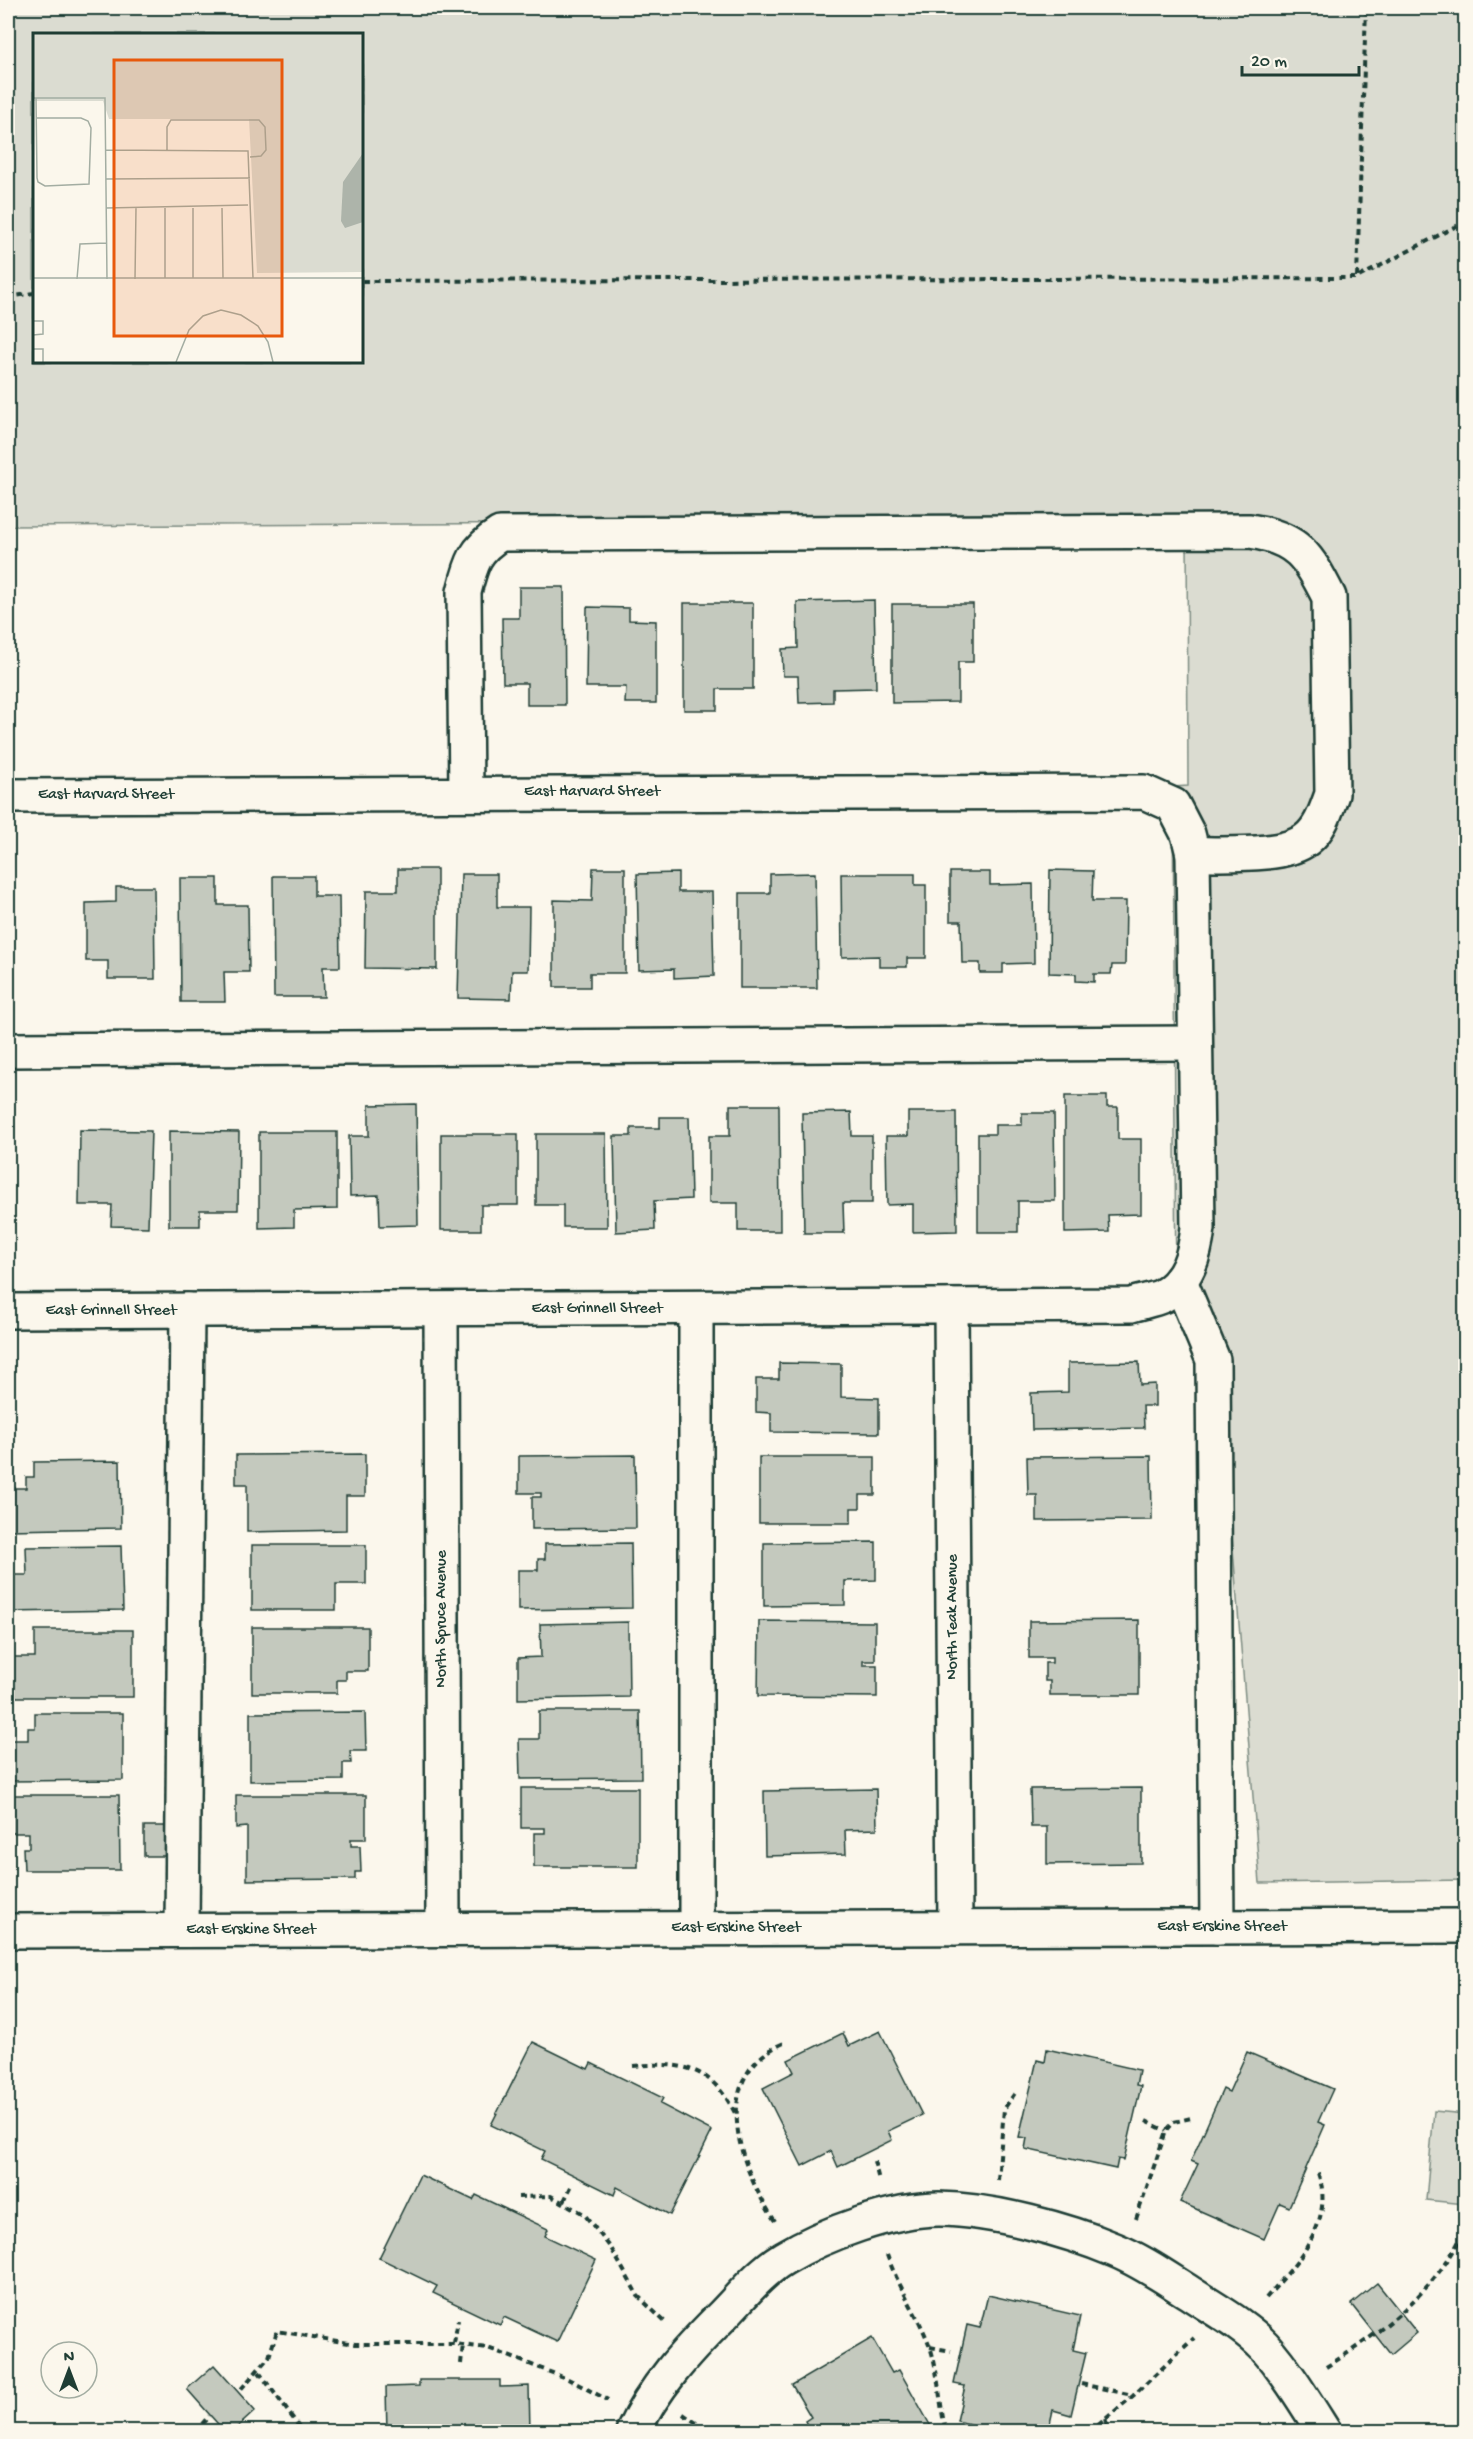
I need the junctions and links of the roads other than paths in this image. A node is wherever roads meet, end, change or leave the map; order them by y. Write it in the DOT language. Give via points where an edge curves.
graph roads {
  1 [pos="466,793"];
  2 [pos="8,796"];
  3 [pos="1193,854"];
  4 [pos="1195,1043"];
  5 [pos="8,1050"];
  6 [pos="1180,1281"];
  7 [pos="951,1306"];
  8 [pos="696,1308"];
  9 [pos="187,1310"];
  10 [pos="441,1310"];
  11 [pos="8,1311"];
  12 [pos="1466,1926"];
  13 [pos="1218,1927"];
  14 [pos="443,1928"];
  15 [pos="696,1928"];
  16 [pos="955,1928"];
  17 [pos="182,1930"];
  18 [pos="8,1931"];
  19 [pos="637,2424"];
  20 [pos="1324,2432"];
  1 -- 2 [label="street, East Harvard Street"];
  1 -- 3 [label="street, East Harvard Street" via="1144,792 1173,805"];
  1 -- 3 [label="street" via="464,592 481,545 500,534 1274,534 1293,543 1316,572 1329,597 1332,794 1322,821 1309,838 1295,847"];
  3 -- 4 [label="street"];
  4 -- 5 [label="street"];
  4 -- 6 [label="street" via="1198,1228 1194,1257"];
  6 -- 7 [label="street, East Grinnell Street" via="1162,1296 1131,1305"];
  6 -- 13 [label="street" via="1213,1360"];
  7 -- 8 [label="street, East Grinnell Street"];
  7 -- 16 [label="street, North Teak Avenue"];
  8 -- 10 [label="street, East Grinnell Street"];
  8 -- 15 [label="street"];
  9 -- 10 [label="street, East Grinnell Street"];
  9 -- 11 [label="street, East Grinnell Street"];
  9 -- 17 [label="street"];
  10 -- 14 [label="street, North Spruce Avenue"];
  12 -- 13 [label="street, East Erskine Street"];
  13 -- 16 [label="street, East Erskine Street"];
  14 -- 15 [label="street, East Erskine Street"];
  14 -- 17 [label="street, East Erskine Street"];
  15 -- 16 [label="street, East Erskine Street"];
  17 -- 18 [label="street, East Erskine Street"];
  19 -- 20 [label="street" via="658,2387 693,2347 782,2259 825,2237 875,2221 938,2209 1067,2234 1123,2254 1262,2345"];
}
